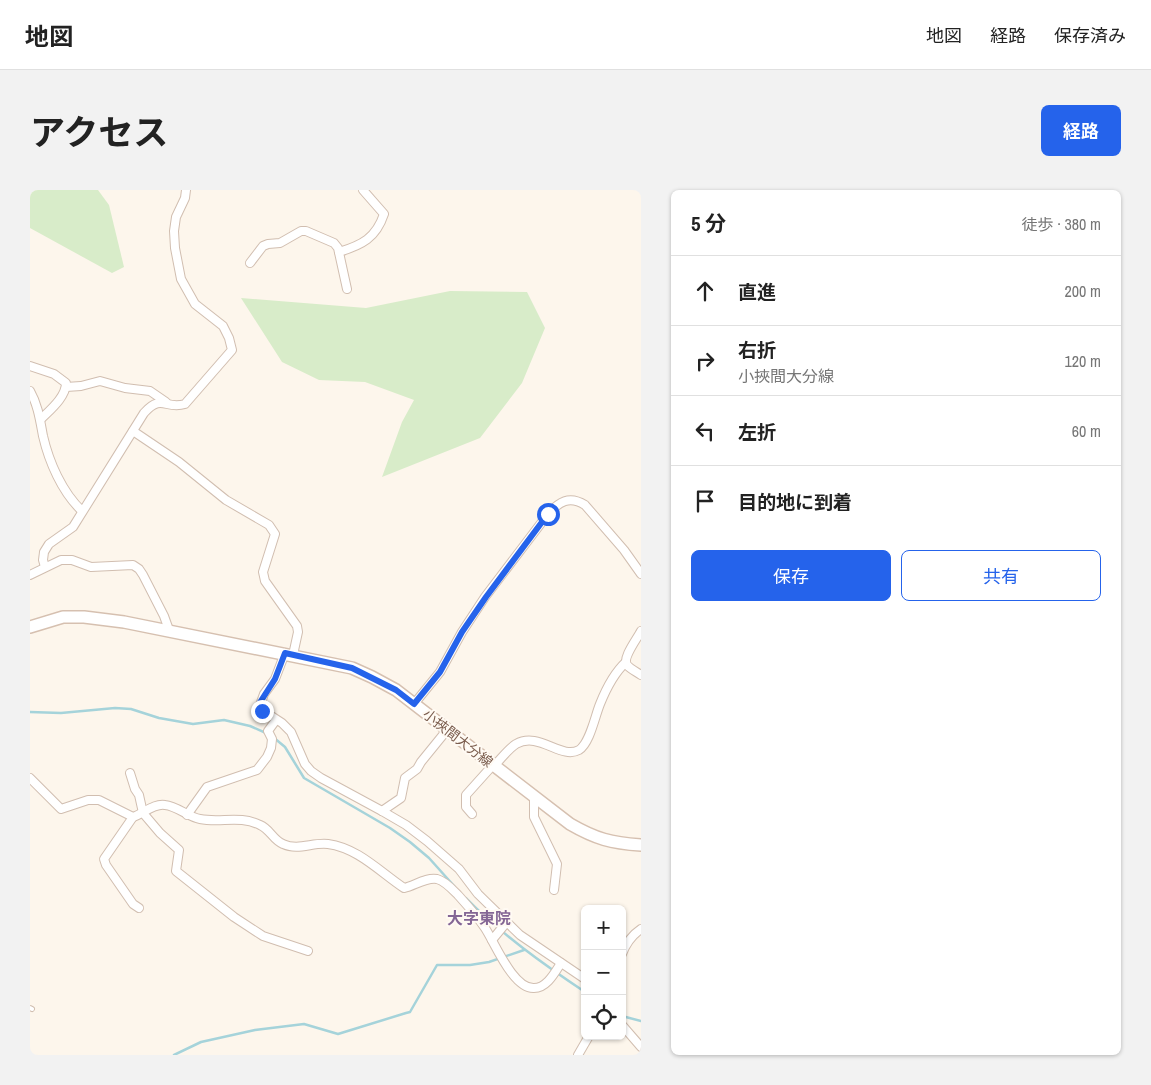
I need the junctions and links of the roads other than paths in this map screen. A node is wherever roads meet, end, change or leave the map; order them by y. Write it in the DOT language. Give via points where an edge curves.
graph roads {
  1 [pos="186,190"];
  2 [pos="363,190"];
  3 [pos="339,252"];
  4 [pos="250,263"];
  5 [pos="347,289"];
  6 [pos="30,366"];
  7 [pos="66,387"];
  8 [pos="30,391"];
  9 [pos="167,403"];
  10 [pos="41,419"];
  11 [pos="133,431"];
  12 [pos="82,511"];
  13 [pos="46,567"];
  14 [pos="641,574"];
  15 [pos="30,575"];
  16 [pos="30,627"];
  17 [pos="169,630"];
  18 [pos="641,631"];
  19 [pos="289,654"];
  20 [pos="626,662"];
  21 [pos="641,675"];
  22 [pos="414,704"];
  23 [pos="276,720"];
  24 [pos="447,730"];
  25 [pos="493,765"];
  26 [pos="130,773"];
  27 [pos="30,778"];
  28 [pos="534,796"];
  29 [pos="382,811"];
  30 [pos="143,813"];
  31 [pos="472,814"];
  32 [pos="187,815"];
  33 [pos="133,817"];
  34 [pos="641,846"];
  35 [pos="554,890"];
  36 [pos="139,908"];
  37 [pos="505,924"];
  38 [pos="641,929"];
  39 [pos="494,936"];
  40 [pos="624,950"];
  41 [pos="308,951"];
  42 [pos="561,963"];
  43 [pos="581,976"];
  44 [pos="626,1030"];
  45 [pos="587,1040"];
  46 [pos="641,1047"];
  47 [pos="578,1055"];
  1 -- 9 [label="street" via="174,231 181,279 194,304 222,326 232,350 184,404"];
  2 -- 3 [label="street" via="384,214 382,221 375,233 360,245"];
  3 -- 4 [label="street" via="334,244 301,231 280,243 263,246"];
  3 -- 5 [label="street"];
  6 -- 7 [label="street" via="54,374 66,383"];
  7 -- 9 [label="street" via="100,381 150,391"];
  7 -- 10 [label="street"];
  8 -- 10 [label="street"];
  9 -- 11 [label="street" via="151,405"];
  10 -- 12 [label="street" via="52,463"];
  11 -- 12 [label="street"];
  11 -- 19 [label="street" via="226,500 270,525 275,534 263,572 265,581 297,626 298,632"];
  12 -- 13 [label="street" via="73,527 49,544 44,552"];
  13 -- 15 [label="street"];
  13 -- 17 [label="street" via="61,560 72,560 91,567 133,566 139,569"];
  14 -- 22 [label="street" via="585,504 569,499 560,502 486,597 440,672"];
  16 -- 17 [label="main road, 小挾間大分線" via="63,617 84,617"];
  17 -- 19 [label="main road, 小挾間大分線"];
  18 -- 20 [label="street" via="626,656"];
  19 -- 22 [label="main road, 小挾間大分線" via="352,668 396,690"];
  19 -- 23 [label="street" via="259,704 262,711"];
  20 -- 21 [label="street"];
  20 -- 25 [label="street" via="613,677 588,737 579,750 563,751 531,740 514,746"];
  22 -- 24 [label="main road, 小挾間大分線"];
  23 -- 29 [label="street" via="291,732 311,771"];
  23 -- 32 [label="street" via="268,731 272,748 257,770 207,787"];
  24 -- 25 [label="main road, 小挾間大分線"];
  24 -- 29 [label="street" via="417,769 405,778 401,798"];
  25 -- 28 [label="main road, 小挾間大分線"];
  25 -- 31 [label="street" via="466,795 466,807"];
  26 -- 30 [label="street"];
  27 -- 33 [label="street" via="61,809 88,800 99,800"];
  28 -- 34 [label="main road, 小挾間大分線" via="570,824 592,836"];
  28 -- 35 [label="street" via="534,817 557,864"];
  29 -- 37 [label="street" via="406,825 459,869"];
  30 -- 32 [label="street" via="165,805"];
  30 -- 33 [label="street"];
  30 -- 41 [label="street" via="179,850 176,871 183,877 263,936"];
  32 -- 39 [label="street" via="201,820 247,819 262,825 284,845 327,844 341,847 366,860 404,888 434,878 451,888"];
  33 -- 36 [label="street" via="104,859 132,904"];
  37 -- 39 [label="street"];
  37 -- 42 [label="street"];
  38 -- 40 [label="street"];
  39 -- 42 [label="street" via="516,980 526,987 546,984"];
  42 -- 43 [label="street"];
  44 -- 46 [label="street"];
  45 -- 47 [label="street"];
}
